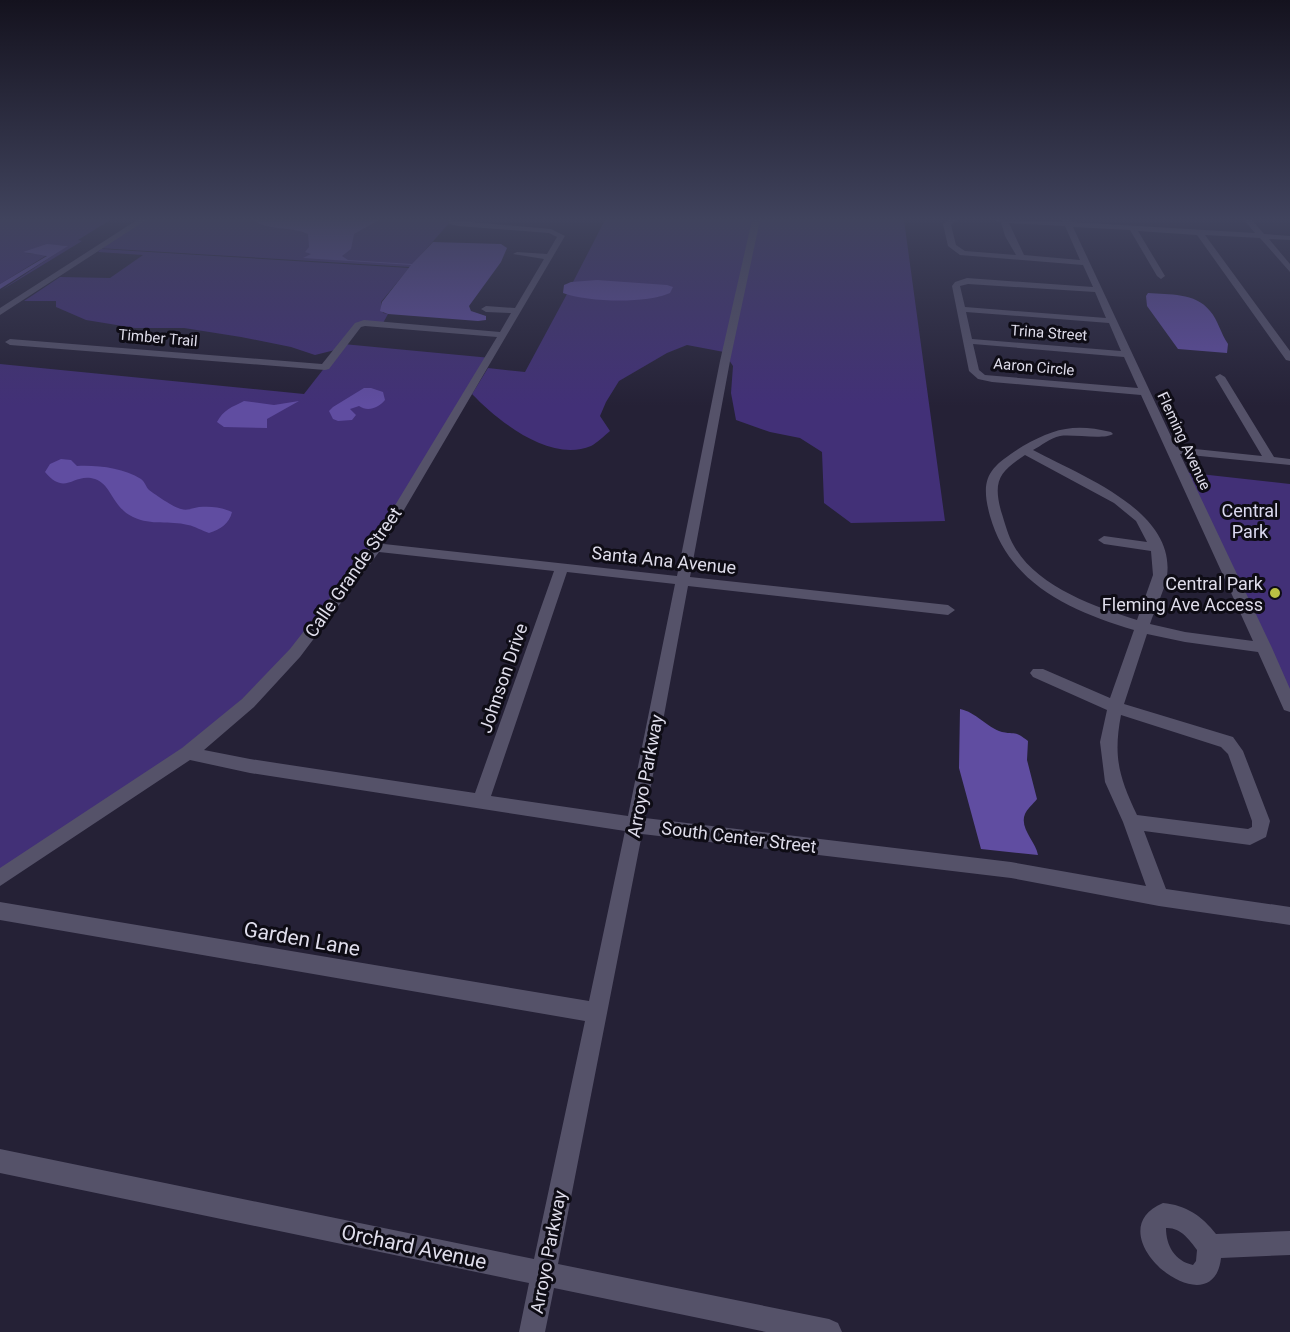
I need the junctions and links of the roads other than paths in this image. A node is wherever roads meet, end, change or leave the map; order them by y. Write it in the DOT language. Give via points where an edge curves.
graph roads {
  1 [pos="46,282"];
  2 [pos="535,282"];
  3 [pos="743,282"];
  4 [pos="961,282"];
  5 [pos="964,282"];
  6 [pos="1095,282"];
  7 [pos="1235,282"];
  8 [pos="1098,290"];
  9 [pos="486,309"];
  10 [pos="961,309"];
  11 [pos="517,311"];
  12 [pos="0,312"];
  13 [pos="1113,321"];
  14 [pos="503,335"];
  15 [pos="967,341"];
  16 [pos="10,342"];
  17 [pos="1128,354"];
  18 [pos="1290,358"];
  19 [pos="1220,377"];
  20 [pos="1144,392"];
  21 [pos="1107,434"];
  22 [pos="1172,450"];
  23 [pos="1026,451"];
  24 [pos="1270,460"];
  25 [pos="1290,462"];
  26 [pos="1104,540"];
  27 [pos="376,547"];
  28 [pos="1157,548"];
  29 [pos="562,567"];
  30 [pos="682,580"];
  31 [pos="948,610"];
  32 [pos="1140,627"];
  33 [pos="1265,648"];
  34 [pos="1038,673"];
  35 [pos="1290,706"];
  36 [pos="1115,707"];
  37 [pos="188,753"];
  38 [pos="481,801"];
  39 [pos="1132,822"];
  40 [pos="635,825"];
  41 [pos="0,878"];
  42 [pos="1159,897"];
  43 [pos="0,911"];
  44 [pos="1290,916"];
  45 [pos="597,1013"];
  46 [pos="0,1161"];
  47 [pos="1290,1243"];
  48 [pos="1209,1245"];
  49 [pos="543,1274"];
  50 [pos="532,1332"];
  51 [pos="829,1332"];
  1 -- 12 [label="street"];
  2 -- 11 [label="street, Calle Grande Street"];
  3 -- 30 [label="street, Arroyo Parkway"];
  4 -- 10 [label="street, Aaron Circle" via="956,286"];
  5 -- 8 [label="street, Aaron Circle"];
  6 -- 8 [label="street, Fleming Avenue"];
  7 -- 18 [label="street"];
  8 -- 13 [label="street, Fleming Avenue"];
  9 -- 11 [label="street"];
  10 -- 13 [label="street"];
  10 -- 15 [label="street, Aaron Circle"];
  11 -- 14 [label="street, Calle Grande Street"];
  13 -- 17 [label="street, Fleming Avenue"];
  14 -- 16 [label="street, Timber Trail" via="358,325 325,367"];
  14 -- 27 [label="street, Calle Grande Street"];
  15 -- 17 [label="street, Trina Street"];
  15 -- 20 [label="street, Aaron Circle" via="974,372 982,377"];
  17 -- 20 [label="street, Fleming Avenue"];
  19 -- 24 [label="street"];
  20 -- 22 [label="street, Fleming Avenue"];
  21 -- 23 [label="street" via="1061,431"];
  22 -- 24 [label="street"];
  22 -- 33 [label="street, Fleming Avenue"];
  23 -- 28 [label="street" via="1118,500 1141,519"];
  23 -- 32 [label="street" via="996,471 991,484 996,514 1010,552 1047,586"];
  24 -- 25 [label="street"];
  26 -- 28 [label="street"];
  27 -- 29 [label="street, Santa Ana Avenue"];
  27 -- 37 [label="street, Calle Grande Street" via="270,681"];
  28 -- 32 [label="street" via="1160,575"];
  29 -- 30 [label="street, Santa Ana Avenue"];
  29 -- 38 [label="street, Johnson Drive"];
  30 -- 31 [label="street, Santa Ana Avenue"];
  30 -- 40 [label="street, Arroyo Parkway"];
  32 -- 33 [label="street"];
  32 -- 36 [label="street"];
  33 -- 35 [label="street, Fleming Avenue"];
  34 -- 36 [label="street"];
  36 -- 39 [label="street" via="1108,756 1113,782"];
  36 -- 39 [label="street" via="1227,742 1235,751 1261,821 1260,831 1250,837"];
  37 -- 38 [label="street, South Center Street"];
  37 -- 41 [label="street, Calle Grande Street"];
  38 -- 40 [label="street, South Center Street"];
  39 -- 42 [label="street"];
  40 -- 42 [label="street, South Center Street" via="1011,870"];
  40 -- 45 [label="street, Arroyo Parkway"];
  42 -- 44 [label="street, South Center Street"];
  43 -- 45 [label="street, Garden Lane"];
  45 -- 49 [label="street, Arroyo Parkway"];
  46 -- 49 [label="street, Orchard Avenue"];
  47 -- 48 [label="street"];
  49 -- 50 [label="street, Arroyo Parkway"];
  49 -- 51 [label="street, Orchard Avenue"];
}
